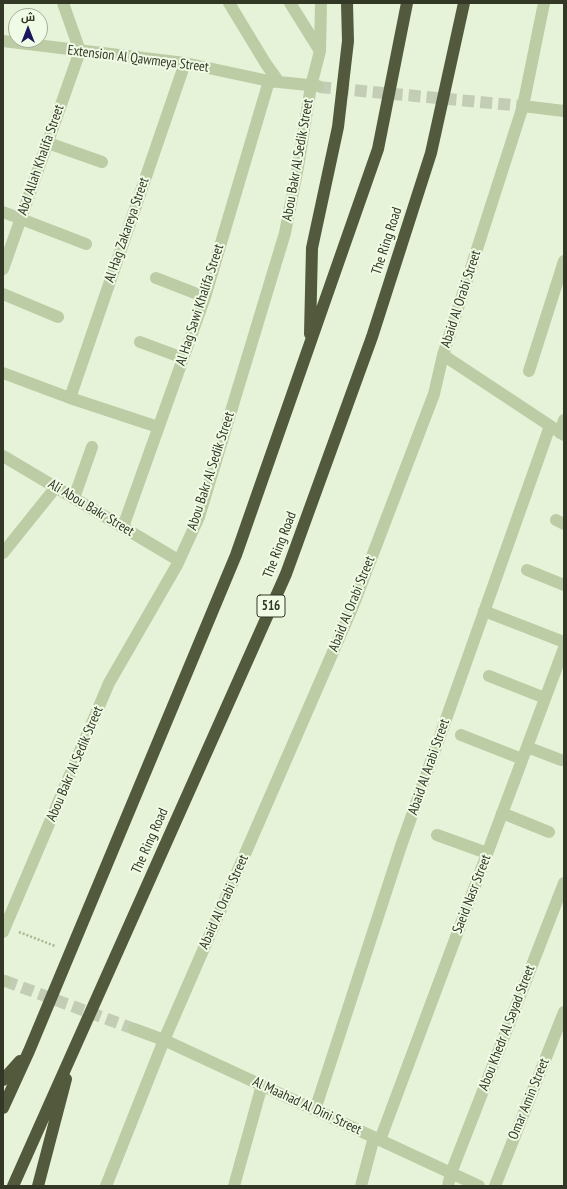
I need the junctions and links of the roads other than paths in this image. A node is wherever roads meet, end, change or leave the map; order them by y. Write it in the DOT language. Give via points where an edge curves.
graph roads {
  1 [pos="62,3"];
  2 [pos="229,3"];
  3 [pos="290,3"];
  4 [pos="321,3"];
  5 [pos="348,3"];
  6 [pos="407,3"];
  7 [pos="464,3"];
  8 [pos="544,3"];
  9 [pos="3,41"];
  10 [pos="80,51"];
  11 [pos="320,51"];
  12 [pos="185,63"];
  13 [pos="274,81"];
  14 [pos="315,86"];
  15 [pos="523,106"];
  16 [pos="564,111"];
  17 [pos="48,143"];
  18 [pos="102,162"];
  19 [pos="3,212"];
  20 [pos="21,219"];
  21 [pos="86,244"];
  22 [pos="564,261"];
  23 [pos="3,269"];
  24 [pos="156,278"];
  25 [pos="3,294"];
  26 [pos="205,297"];
  27 [pos="58,318"];
  28 [pos="140,342"];
  29 [pos="310,345"];
  30 [pos="443,355"];
  31 [pos="183,358"];
  32 [pos="529,371"];
  33 [pos="3,373"];
  34 [pos="70,398"];
  35 [pos="564,420"];
  36 [pos="158,427"];
  37 [pos="558,431"];
  38 [pos="92,447"];
  39 [pos="4,458"];
  40 [pos="56,487"];
  41 [pos="74,498"];
  42 [pos="123,527"];
  43 [pos="3,553"];
  44 [pos="178,560"];
  45 [pos="528,570"];
  46 [pos="564,585"];
  47 [pos="484,611"];
  48 [pos="564,642"];
  49 [pos="564,648"];
  50 [pos="489,676"];
  51 [pos="545,698"];
  52 [pos="461,735"];
  53 [pos="527,746"];
  54 [pos="522,759"];
  55 [pos="561,760"];
  56 [pos="502,813"];
  57 [pos="549,832"];
  58 [pos="437,835"];
  59 [pos="487,853"];
  60 [pos="564,883"];
  61 [pos="8,931"];
  62 [pos="564,1012"];
  63 [pos="134,1029"];
  64 [pos="164,1040"];
  65 [pos="76,1042"];
  66 [pos="29,1051"];
  67 [pos="3,1080"];
  68 [pos="262,1085"];
  69 [pos="3,1108"];
  70 [pos="315,1110"];
  71 [pos="377,1139"];
  72 [pos="451,1173"];
  73 [pos="13,1186"];
  74 [pos="38,1186"];
  75 [pos="106,1186"];
  76 [pos="234,1186"];
  77 [pos="361,1186"];
  78 [pos="448,1186"];
  79 [pos="479,1186"];
  80 [pos="495,1186"];
  1 -- 10 [label="street"];
  2 -- 13 [label="street"];
  3 -- 11 [label="street"];
  4 -- 11 [label="street, Abou Bakr Al Sedik Street"];
  5 -- 29 [label="highway" via="348,41 338,127 312,248"];
  6 -- 29 [label="highway" via="378,149"];
  7 -- 65 [label="highway, The Ring Road / 516" via="431,153 372,337 286,574"];
  8 -- 15 [label="street, Abaid Al Orabi Street"];
  9 -- 10 [label="street, Extension Al Qawmeya Street"];
  10 -- 12 [label="street, Extension Al Qawmeya Street"];
  10 -- 17 [label="street, Abd Allah Khalifa Street"];
  11 -- 14 [label="street, Abou Bakr Al Sedik Street"];
  12 -- 13 [label="street, Extension Al Qawmeya Street"];
  12 -- 34 [label="street, Al Hag Zakareya Street"];
  13 -- 14 [label="street, Extension Al Qawmeya Street"];
  13 -- 26 [label="street, Al Hag Sawi Khalifa Street"];
  14 -- 44 [label="street, Abou Bakr Al Sedik Street" via="284,233 199,517"];
  15 -- 16 [label="street"];
  15 -- 30 [label="street, Abaid Al Orabi Street"];
  17 -- 18 [label="street"];
  17 -- 20 [label="street, Abd Allah Khalifa Street"];
  19 -- 20 [label="street"];
  20 -- 21 [label="street"];
  20 -- 23 [label="street, Abd Allah Khalifa Street"];
  22 -- 32 [label="street"];
  24 -- 26 [label="street"];
  25 -- 27 [label="street"];
  26 -- 31 [label="street, Al Hag Sawi Khalifa Street"];
  28 -- 31 [label="street"];
  29 -- 66 [label="highway" via="236,556"];
  30 -- 37 [label="street"];
  30 -- 64 [label="street, Abaid Al Orabi Street" via="434,394 353,606"];
  31 -- 36 [label="street, Al Hag Sawi Khalifa Street"];
  33 -- 34 [label="street"];
  34 -- 36 [label="street"];
  35 -- 37 [label="street, Abaid Al Arabi Street"];
  36 -- 42 [label="street, Al Hag Sawi Khalifa Street"];
  37 -- 47 [label="street, Abaid Al Arabi Street"];
  38 -- 41 [label="street"];
  39 -- 40 [label="street, Ali Abou Bakr Street"];
  40 -- 41 [label="street, Ali Abou Bakr Street"];
  40 -- 43 [label="street"];
  41 -- 42 [label="street, Ali Abou Bakr Street"];
  42 -- 44 [label="street, Ali Abou Bakr Street"];
  44 -- 61 [label="street, Abou Bakr Al Sedik Street" via="109,683"];
  45 -- 46 [label="street"];
  47 -- 48 [label="street"];
  47 -- 70 [label="street, Abaid Al Arabi Street" via="401,846"];
  49 -- 51 [label="street, Saeid Nasr Street"];
  50 -- 51 [label="street"];
  51 -- 53 [label="street, Saeid Nasr Street"];
  52 -- 54 [label="street"];
  53 -- 54 [label="street, Saeid Nasr Street"];
  53 -- 55 [label="street"];
  54 -- 56 [label="street, Saeid Nasr Street"];
  56 -- 57 [label="street"];
  56 -- 59 [label="street, Saeid Nasr Street"];
  58 -- 59 [label="street"];
  59 -- 71 [label="street, Saeid Nasr Street"];
  60 -- 72 [label="street, Abou Khedr Al Sayad Street"];
  62 -- 80 [label="street, Omar Amin Street"];
  63 -- 64 [label="street, Al Maahad Al Dini Street"];
  64 -- 68 [label="street, Al Maahad Al Dini Street"];
  64 -- 75 [label="street, Abaid Al Orabi Street"];
  65 -- 73 [label="highway, The Ring Road / 516"];
  65 -- 74 [label="highway"];
  66 -- 67 [label="highway"];
  66 -- 69 [label="highway"];
  68 -- 70 [label="street, Al Maahad Al Dini Street"];
  68 -- 76 [label="street"];
  70 -- 71 [label="street, Al Maahad Al Dini Street"];
  71 -- 72 [label="street, Al Maahad Al Dini Street"];
  71 -- 77 [label="street, Saeid Nasr Street"];
  72 -- 78 [label="street, Abou Khedr Al Sayad Street"];
  72 -- 79 [label="street, Al Maahad Al Dini Street"];
}
